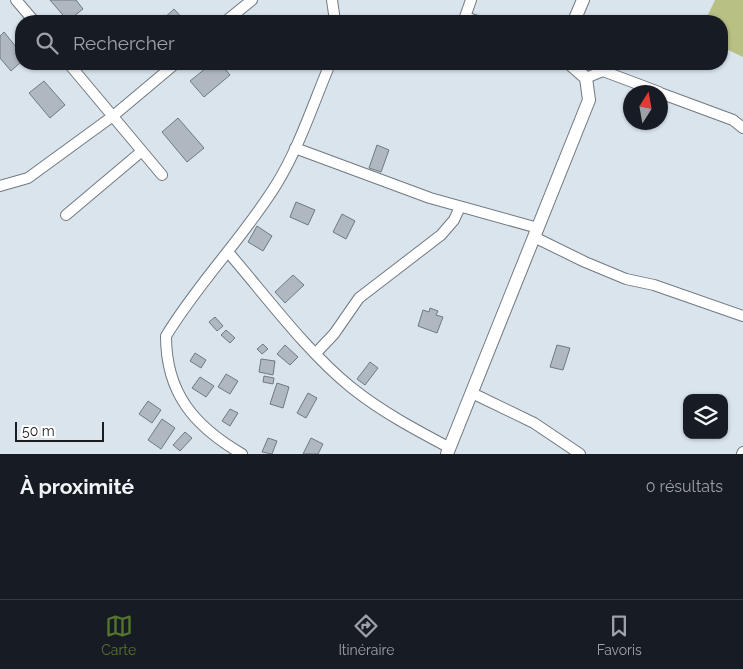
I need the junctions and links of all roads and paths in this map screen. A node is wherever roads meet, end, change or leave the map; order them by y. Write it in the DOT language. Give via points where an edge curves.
graph roads {
  1 [pos="16,0"];
  2 [pos="252,0"];
  3 [pos="332,0"];
  4 [pos="471,0"];
  5 [pos="583,0"];
  6 [pos="29,15"];
  7 [pos="233,15"];
  8 [pos="334,15"];
  9 [pos="466,15"];
  10 [pos="577,15"];
  11 [pos="74,70"];
  12 [pos="169,70"];
  13 [pos="328,70"];
  14 [pos="577,70"];
  15 [pos="586,78"];
  16 [pos="639,85"];
  17 [pos="668,96"];
  18 [pos="113,116"];
  19 [pos="743,128"];
  20 [pos="295,148"];
  21 [pos="142,151"];
  22 [pos="162,175"];
  23 [pos="0,186"];
  24 [pos="460,207"];
  25 [pos="66,215"];
  26 [pos="536,232"];
  27 [pos="228,252"];
  28 [pos="743,316"];
  29 [pos="316,352"];
  30 [pos="472,393"];
  31 [pos="449,451"];
  32 [pos="242,454"];
  33 [pos="580,454"];
  1 -- 6 [label="street"];
  2 -- 7 [label="street"];
  3 -- 8 [label="street"];
  4 -- 9 [label="street"];
  5 -- 10 [label="street"];
  11 -- 18 [label="street"];
  12 -- 18 [label="street"];
  13 -- 20 [label="street"];
  14 -- 15 [label="street"];
  15 -- 16 [label="street" via="602,71"];
  15 -- 26 [label="street" via="589,100"];
  17 -- 19 [label="street" via="733,120"];
  18 -- 21 [label="street"];
  18 -- 23 [label="street" via="28,178"];
  20 -- 24 [label="street"];
  20 -- 27 [label="street" via="254,219"];
  21 -- 22 [label="street"];
  21 -- 25 [label="street"];
  24 -- 26 [label="street"];
  24 -- 29 [label="street" via="454,220 441,234 359,298"];
  26 -- 28 [label="street" via="585,262 626,279"];
  26 -- 30 [label="street"];
  27 -- 29 [label="street"];
  27 -- 32 [label="street" via="166,336 166,351 174,387 187,407 207,430"];
  29 -- 31 [label="street" via="351,387 393,418"];
  30 -- 31 [label="street"];
  30 -- 33 [label="street" via="534,422"];
}
